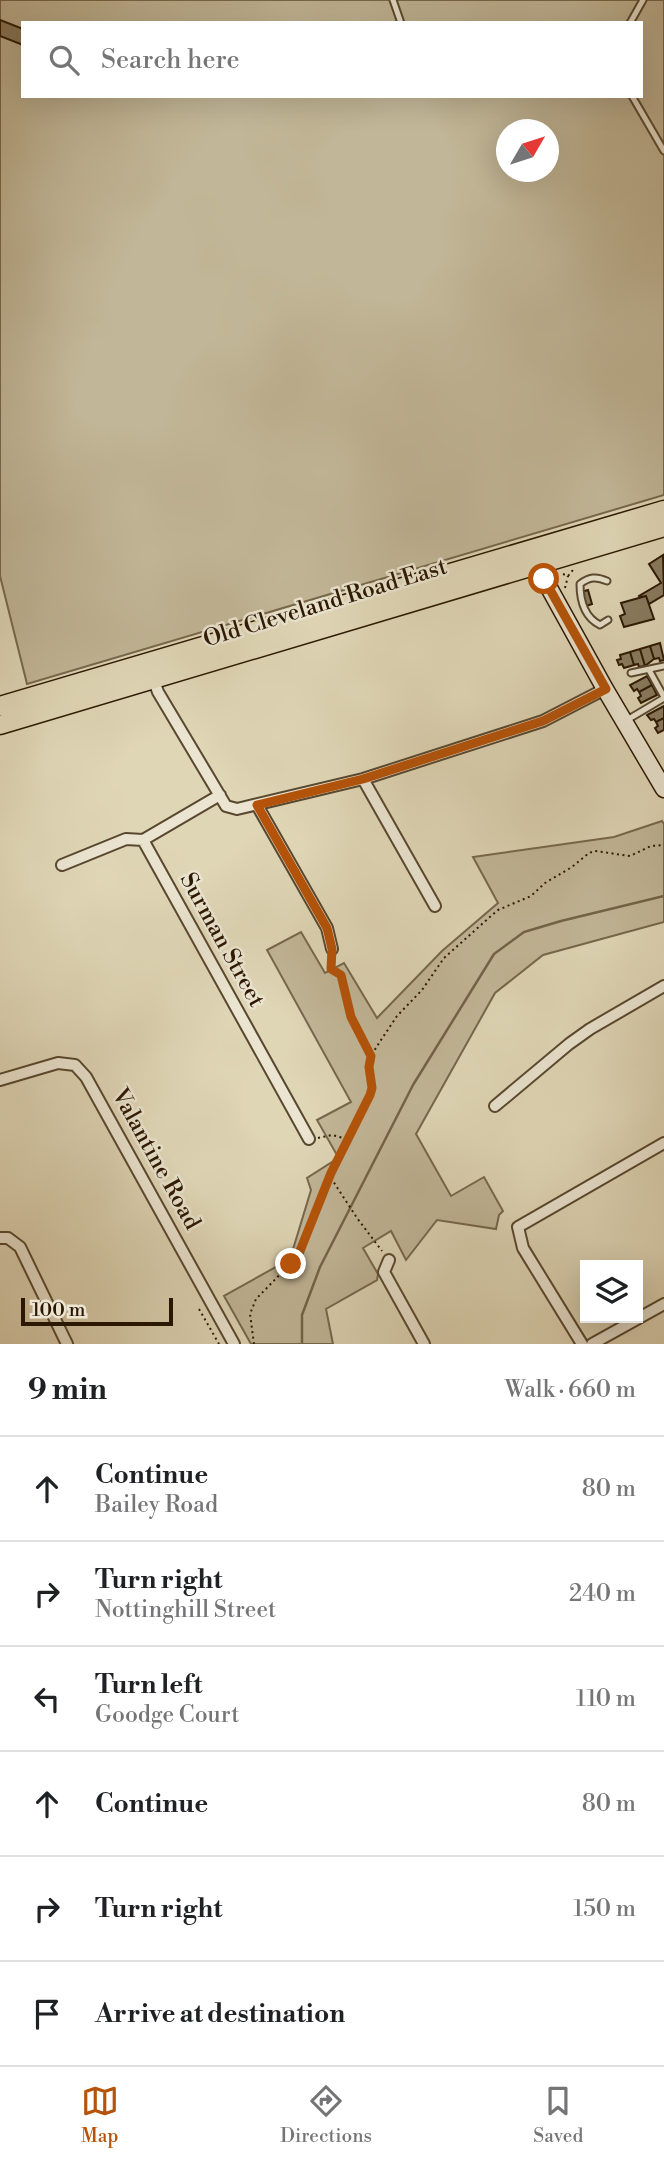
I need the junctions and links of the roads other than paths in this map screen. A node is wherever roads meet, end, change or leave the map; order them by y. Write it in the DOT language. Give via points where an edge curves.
graph roads {
  1 [pos="393,0"];
  2 [pos="643,0"];
  3 [pos="400,21"];
  4 [pos="631,21"];
  5 [pos="633,98"];
  6 [pos="664,150"];
  7 [pos="664,510"];
  8 [pos="664,527"];
  9 [pos="532,558"];
  10 [pos="607,581"];
  11 [pos="608,620"];
  12 [pos="664,666"];
  13 [pos="649,670"];
  14 [pos="151,671"];
  15 [pos="631,673"];
  16 [pos="606,689"];
  17 [pos="664,698"];
  18 [pos="0,706"];
  19 [pos="625,722"];
  20 [pos="0,725"];
  21 [pos="363,779"];
  22 [pos="664,789"];
  23 [pos="220,795"];
  24 [pos="257,805"];
  25 [pos="143,840"];
  26 [pos="62,865"];
  27 [pos="435,905"];
  28 [pos="332,949"];
  29 [pos="664,986"];
  30 [pos="0,1080"];
  31 [pos="495,1106"];
  32 [pos="309,1139"];
  33 [pos="664,1143"];
  34 [pos="0,1238"];
  35 [pos="389,1260"];
  36 [pos="664,1304"];
  37 [pos="67,1344"];
  38 [pos="234,1344"];
  39 [pos="424,1344"];
  40 [pos="582,1344"];
  41 [pos="592,1344"];
  1 -- 3 [label="lane"];
  2 -- 4 [label="lane"];
  5 -- 6 [label="lane"];
  7 -- 9 [label="main road, Old Cleveland Road East"];
  8 -- 9 [label="main road, Old Cleveland Road East"];
  9 -- 14 [label="main road, Old Cleveland Road East"];
  9 -- 16 [label="street"];
  10 -- 11 [label="lane" via="587,578 580,584 580,596 592,621 600,625"];
  12 -- 13 [label="lane"];
  13 -- 15 [label="lane"];
  13 -- 17 [label="lane"];
  14 -- 18 [label="main road, Old Cleveland Road East"];
  14 -- 20 [label="main road, Old Cleveland Road East"];
  14 -- 23 [label="street" via="158,692"];
  16 -- 19 [label="street"];
  16 -- 21 [label="street" via="543,721"];
  17 -- 19 [label="lane"];
  19 -- 22 [label="street"];
  21 -- 24 [label="street"];
  21 -- 27 [label="street"];
  23 -- 24 [label="street" via="226,806 237,809"];
  23 -- 25 [label="street"];
  24 -- 28 [label="street" via="327,928"];
  25 -- 26 [label="street" via="125,839"];
  25 -- 32 [label="street, Surman Street"];
  29 -- 31 [label="street" via="590,1029"];
  30 -- 38 [label="street, Valantine Road" via="58,1063 75,1065 86,1077"];
  33 -- 40 [label="street" via="518,1227 523,1248"];
  34 -- 37 [label="street" via="20,1247"];
  35 -- 39 [label="street" via="384,1272"];
  36 -- 41 [label="street"];
}
